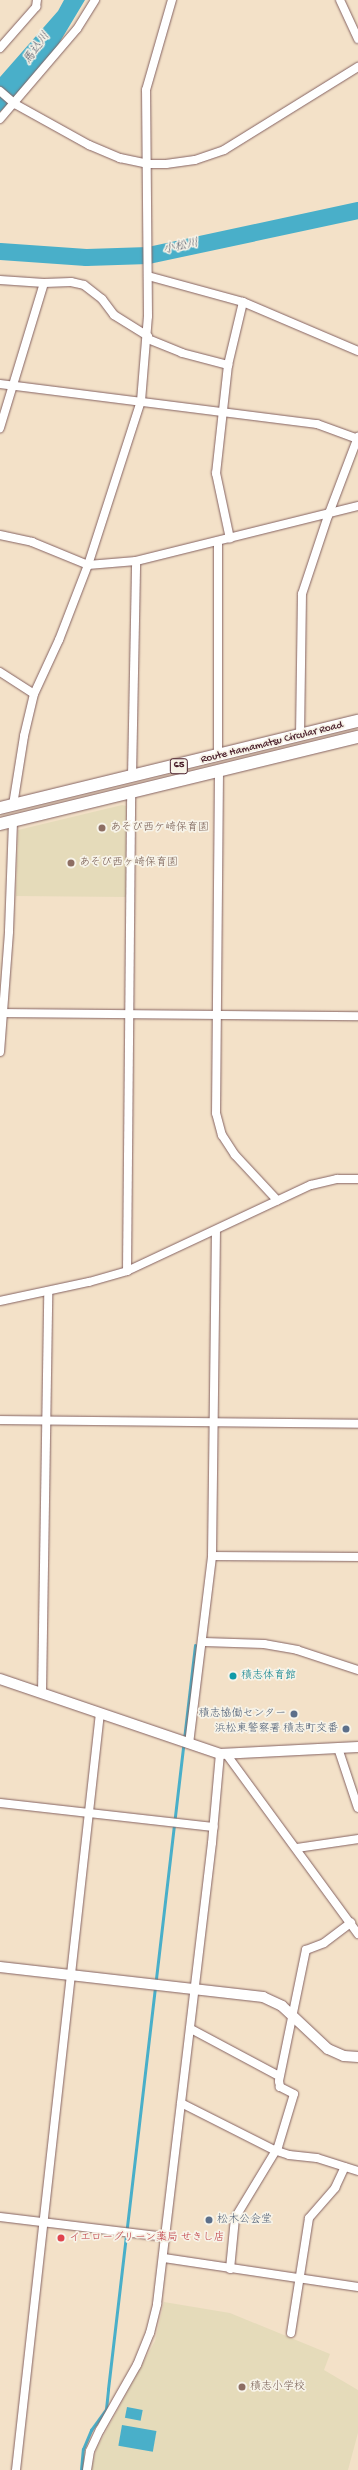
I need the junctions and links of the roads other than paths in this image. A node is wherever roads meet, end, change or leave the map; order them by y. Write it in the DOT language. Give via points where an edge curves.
graph roads {
  1 [pos="37,0"];
  2 [pos="95,0"];
  3 [pos="172,0"];
  4 [pos="340,0"];
  5 [pos="358,39"];
  6 [pos="0,48"];
  7 [pos="358,67"];
  8 [pos="0,91"];
  9 [pos="15,104"];
  10 [pos="0,119"];
  11 [pos="148,164"];
  12 [pos="148,276"];
  13 [pos="0,280"];
  14 [pos="44,283"];
  15 [pos="243,302"];
  16 [pos="148,338"];
  17 [pos="358,351"];
  18 [pos="228,365"];
  19 [pos="0,384"];
  20 [pos="13,385"];
  21 [pos="141,401"];
  22 [pos="223,412"];
  23 [pos="0,428"];
  24 [pos="358,438"];
  25 [pos="358,506"];
  26 [pos="328,516"];
  27 [pos="0,535"];
  28 [pos="230,539"];
  29 [pos="218,542"];
  30 [pos="136,561"];
  31 [pos="88,565"];
  32 [pos="0,672"];
  33 [pos="34,694"];
  34 [pos="358,721"];
  35 [pos="300,736"];
  36 [pos="358,737"];
  37 [pos="218,756"];
  38 [pos="219,771"];
  39 [pos="132,777"];
  40 [pos="131,792"];
  41 [pos="13,806"];
  42 [pos="0,808"];
  43 [pos="13,820"];
  44 [pos="0,824"];
  45 [pos="2,1008"];
  46 [pos="130,1014"];
  47 [pos="218,1016"];
  48 [pos="358,1016"];
  49 [pos="0,1052"];
  50 [pos="358,1179"];
  51 [pos="277,1200"];
  52 [pos="216,1231"];
  53 [pos="127,1271"];
  54 [pos="48,1290"];
  55 [pos="0,1300"];
  56 [pos="0,1420"];
  57 [pos="46,1422"];
  58 [pos="212,1424"];
  59 [pos="358,1424"];
  60 [pos="212,1556"];
  61 [pos="358,1558"];
  62 [pos="204,1642"];
  63 [pos="358,1670"];
  64 [pos="0,1679"];
  65 [pos="42,1693"];
  66 [pos="100,1712"];
  67 [pos="185,1742"];
  68 [pos="358,1747"];
  69 [pos="338,1748"];
  70 [pos="223,1755"];
  71 [pos="0,1803"];
  72 [pos="358,1808"];
  73 [pos="90,1813"];
  74 [pos="214,1826"];
  75 [pos="358,1838"];
  76 [pos="297,1848"];
  77 [pos="351,1923"];
  78 [pos="358,1934"];
  79 [pos="0,1967"];
  80 [pos="71,1975"];
  81 [pos="195,1990"];
  82 [pos="293,2016"];
  83 [pos="191,2029"];
  84 [pos="358,2057"];
  85 [pos="279,2076"];
  86 [pos="181,2103"];
  87 [pos="274,2150"];
  88 [pos="345,2167"];
  89 [pos="358,2171"];
  90 [pos="0,2217"];
  91 [pos="43,2222"];
  92 [pos="166,2237"];
  93 [pos="164,2258"];
  94 [pos="230,2269"];
  95 [pos="300,2280"];
  96 [pos="358,2287"];
  97 [pos="291,2333"];
  98 [pos="16,2470"];
  99 [pos="87,2470"];
  1 -- 6 [label="street" via="36,7"];
  2 -- 9 [label="street" via="77,29"];
  3 -- 11 [label="street" via="146,90"];
  4 -- 5 [label="street"];
  7 -- 11 [label="street" via="224,150 194,160"];
  8 -- 9 [label="street"];
  9 -- 10 [label="street"];
  9 -- 11 [label="street" via="89,145 120,158"];
  11 -- 12 [label="street"];
  12 -- 15 [label="street"];
  12 -- 16 [label="street"];
  13 -- 14 [label="street"];
  14 -- 16 [label="street" via="71,282 84,285 102,299 114,315"];
  14 -- 20 [label="street"];
  15 -- 17 [label="street"];
  15 -- 18 [label="street"];
  16 -- 18 [label="street" via="182,353"];
  16 -- 21 [label="street"];
  18 -- 22 [label="street"];
  19 -- 20 [label="street"];
  20 -- 21 [label="street"];
  20 -- 23 [label="street"];
  21 -- 22 [label="street"];
  21 -- 31 [label="street"];
  22 -- 24 [label="street" via="317,424"];
  22 -- 28 [label="street" via="216,474"];
  24 -- 26 [label="street"];
  25 -- 26 [label="street"];
  26 -- 28 [label="street"];
  26 -- 35 [label="street" via="302,594"];
  27 -- 31 [label="street" via="32,542"];
  28 -- 29 [label="street"];
  29 -- 30 [label="street"];
  29 -- 37 [label="street"];
  30 -- 31 [label="street"];
  30 -- 39 [label="street"];
  31 -- 33 [label="street" via="59,640"];
  32 -- 33 [label="street"];
  33 -- 41 [label="street" via="24,736"];
  34 -- 35 [label="main road, Route Hamamatsu Circular Road / 65"];
  35 -- 37 [label="main road, Route Hamamatsu Circular Road / 65"];
  36 -- 38 [label="main road, Route Hamamatsu Circular Road / 65"];
  37 -- 39 [label="main road, Route Hamamatsu Circular Road / 65"];
  38 -- 40 [label="main road, Route Hamamatsu Circular Road / 65"];
  38 -- 47 [label="street"];
  39 -- 41 [label="main road, Route Hamamatsu Circular Road / 65"];
  40 -- 43 [label="main road, Route Hamamatsu Circular Road / 65"];
  40 -- 46 [label="street"];
  41 -- 42 [label="main road, Route Hamamatsu Circular Road / 65"];
  43 -- 44 [label="main road, Route Hamamatsu Circular Road / 65"];
  43 -- 45 [label="street"];
  45 -- 46 [label="street"];
  45 -- 49 [label="street"];
  46 -- 47 [label="street"];
  46 -- 53 [label="street"];
  47 -- 48 [label="street"];
  47 -- 51 [label="street" via="216,1113 222,1135 235,1155"];
  50 -- 51 [label="street" via="337,1179 311,1185"];
  51 -- 52 [label="street"];
  52 -- 53 [label="street"];
  52 -- 58 [label="street"];
  53 -- 54 [label="street"];
  54 -- 55 [label="street"];
  54 -- 57 [label="street"];
  56 -- 57 [label="street"];
  57 -- 58 [label="street"];
  57 -- 65 [label="street"];
  58 -- 59 [label="street"];
  58 -- 60 [label="street"];
  60 -- 61 [label="street"];
  60 -- 62 [label="street"];
  62 -- 63 [label="street" via="264,1644 298,1650"];
  62 -- 67 [label="street"];
  64 -- 65 [label="street"];
  65 -- 66 [label="street"];
  66 -- 67 [label="street"];
  66 -- 73 [label="street"];
  67 -- 70 [label="street"];
  68 -- 69 [label="street"];
  69 -- 70 [label="street"];
  69 -- 72 [label="street"];
  70 -- 74 [label="street"];
  70 -- 76 [label="street"];
  71 -- 73 [label="street"];
  73 -- 74 [label="street"];
  73 -- 80 [label="street"];
  74 -- 81 [label="street"];
  75 -- 76 [label="street"];
  76 -- 77 [label="street"];
  77 -- 78 [label="street"];
  77 -- 82 [label="street" via="324,1943 306,1950"];
  79 -- 80 [label="street"];
  80 -- 81 [label="street"];
  80 -- 91 [label="street"];
  81 -- 82 [label="street" via="263,1997 282,2006"];
  81 -- 83 [label="street"];
  82 -- 84 [label="street" via="328,2049 344,2056"];
  82 -- 85 [label="street"];
  83 -- 85 [label="street"];
  83 -- 86 [label="street"];
  85 -- 87 [label="street" via="280,2088 294,2094 278,2147"];
  86 -- 87 [label="street"];
  86 -- 92 [label="street"];
  87 -- 88 [label="street" via="289,2156 317,2158"];
  87 -- 94 [label="street" via="236,2218"];
  88 -- 89 [label="street"];
  88 -- 95 [label="street" via="335,2188 309,2218"];
  90 -- 91 [label="street"];
  91 -- 92 [label="street"];
  91 -- 98 [label="street"];
  92 -- 93 [label="street"];
  93 -- 94 [label="street"];
  93 -- 99 [label="street" via="150,2333 137,2365 90,2451"];
  94 -- 95 [label="street"];
  95 -- 96 [label="street"];
  95 -- 97 [label="street"];
}
